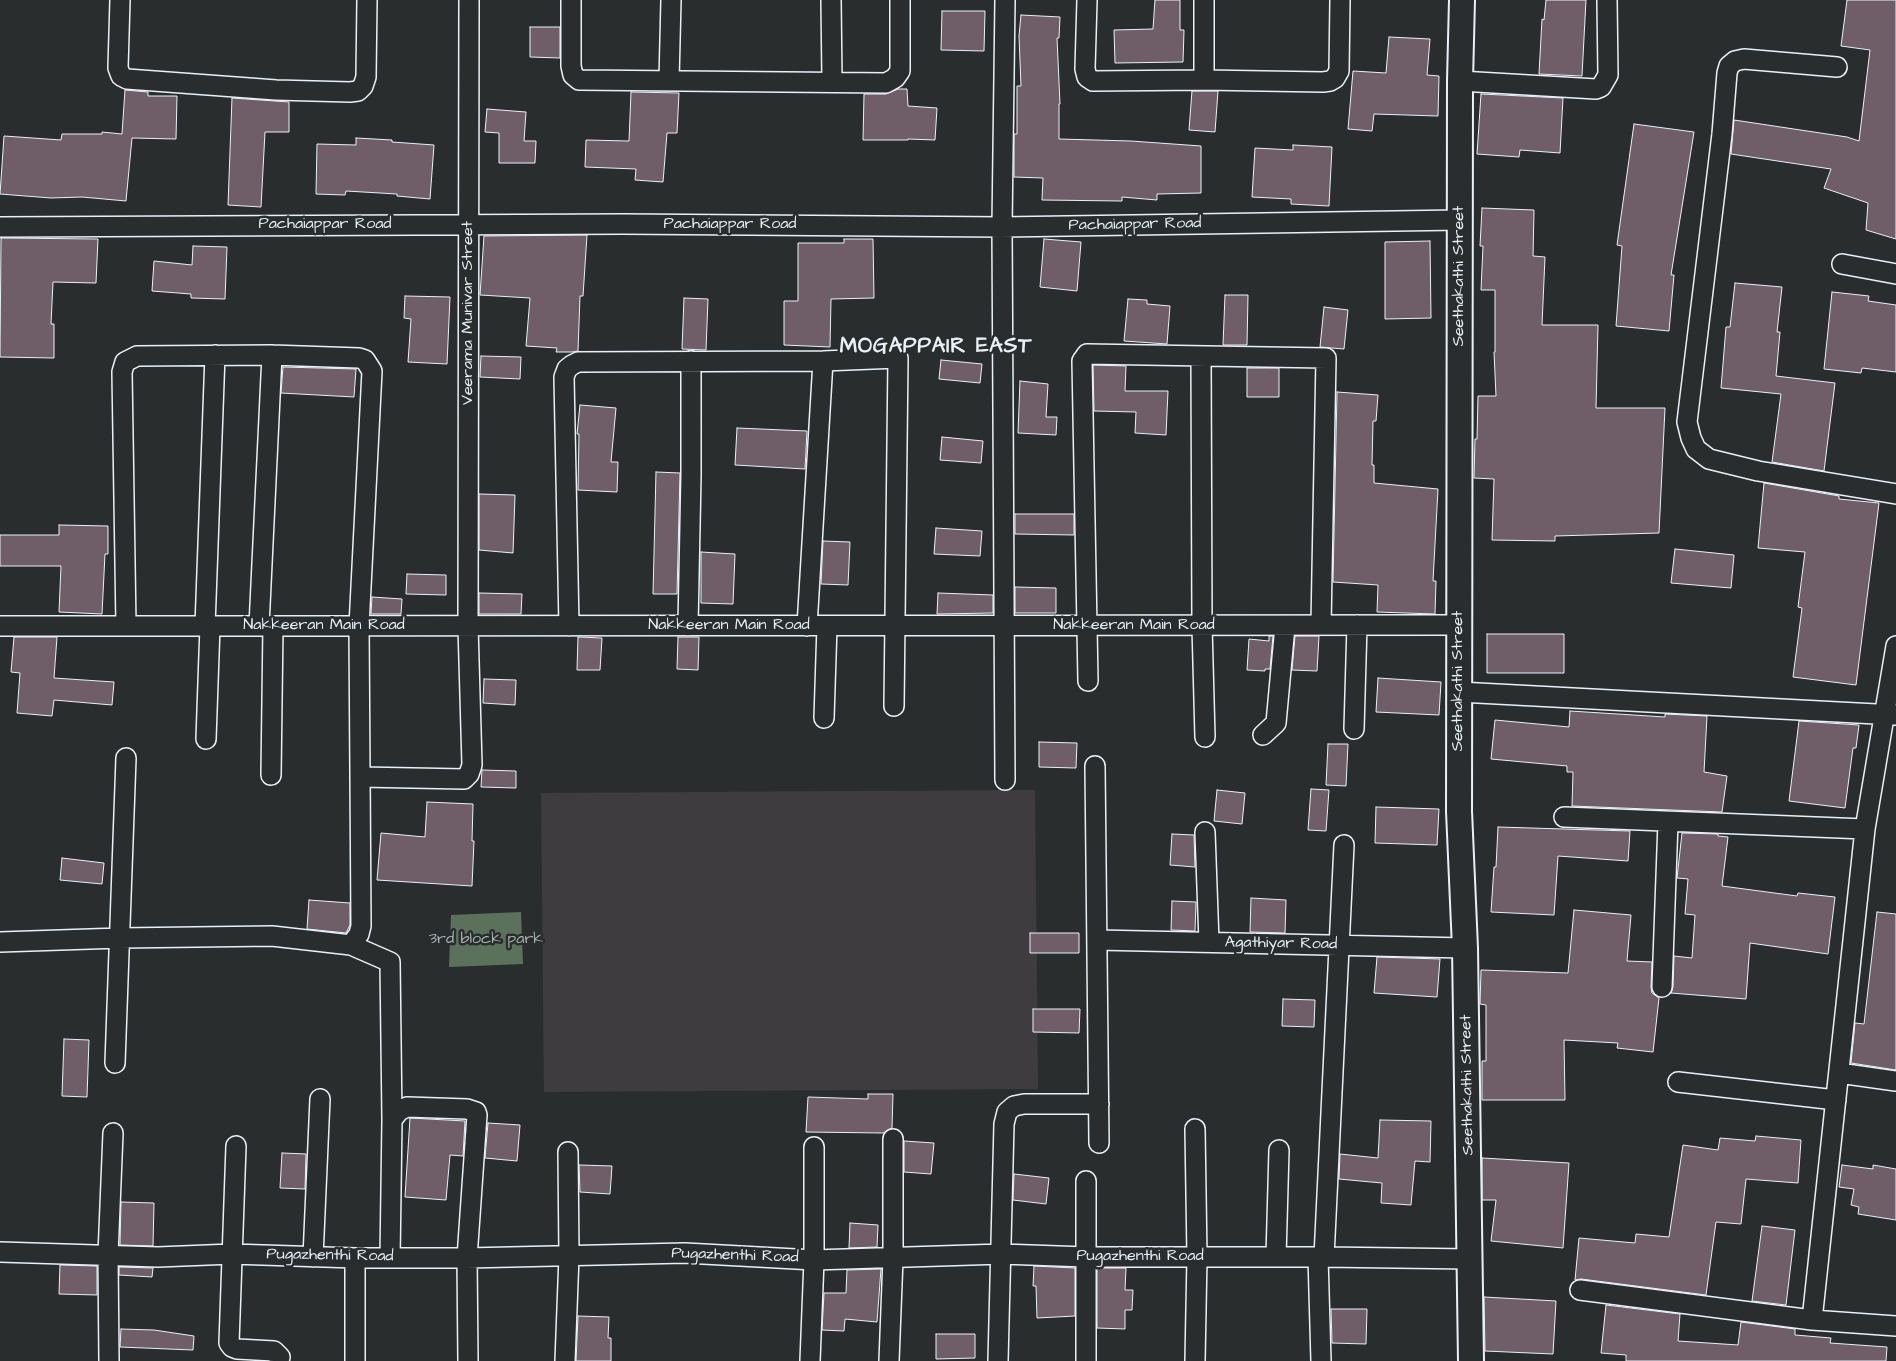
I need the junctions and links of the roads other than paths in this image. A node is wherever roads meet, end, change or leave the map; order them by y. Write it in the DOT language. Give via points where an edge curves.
graph roads {
  1 [pos="120,0"];
  2 [pos="368,0"];
  3 [pos="469,0"];
  4 [pos="571,0"];
  5 [pos="671,0"];
  6 [pos="831,0"];
  7 [pos="900,0"];
  8 [pos="1005,0"];
  9 [pos="1087,0"];
  10 [pos="1204,0"];
  11 [pos="1340,0"];
  12 [pos="1462,0"];
  13 [pos="1607,0"];
  14 [pos="1836,67"];
  15 [pos="669,80"];
  16 [pos="1204,80"];
  17 [pos="832,81"];
  18 [pos="1460,81"];
  19 [pos="1460,220"];
  20 [pos="469,225"];
  21 [pos="0,227"];
  22 [pos="1002,227"];
  23 [pos="1842,264"];
  24 [pos="1896,274"];
  25 [pos="272,355"];
  26 [pos="215,356"];
  27 [pos="1201,356"];
  28 [pos="823,361"];
  29 [pos="691,362"];
  30 [pos="1896,494"];
  31 [pos="1321,625"];
  32 [pos="1357,625"];
  33 [pos="1459,625"];
  34 [pos="0,626"];
  35 [pos="126,626"];
  36 [pos="207,626"];
  37 [pos="266,626"];
  38 [pos="359,626"];
  39 [pos="468,626"];
  40 [pos="569,626"];
  41 [pos="688,626"];
  42 [pos="807,626"];
  43 [pos="827,626"];
  44 [pos="896,626"];
  45 [pos="1088,626"];
  46 [pos="1202,626"];
  47 [pos="1285,626"];
  48 [pos="1003,627"];
  49 [pos="1896,646"];
  50 [pos="1088,681"];
  51 [pos="1459,692"];
  52 [pos="894,706"];
  53 [pos="1890,715"];
  54 [pos="824,718"];
  55 [pos="1354,729"];
  56 [pos="1263,735"];
  57 [pos="1205,738"];
  58 [pos="206,739"];
  59 [pos="126,758"];
  60 [pos="1095,766"];
  61 [pos="271,775"];
  62 [pos="361,777"];
  63 [pos="1005,780"];
  64 [pos="1564,816"];
  65 [pos="1668,822"];
  66 [pos="1865,829"];
  67 [pos="1205,832"];
  68 [pos="1344,845"];
  69 [pos="120,938"];
  70 [pos="1097,940"];
  71 [pos="0,942"];
  72 [pos="1209,942"];
  73 [pos="352,945"];
  74 [pos="1339,945"];
  75 [pos="1466,948"];
  76 [pos="1662,987"];
  77 [pos="115,1063"];
  78 [pos="1839,1073"];
  79 [pos="1896,1081"];
  80 [pos="1678,1082"];
  81 [pos="320,1099"];
  82 [pos="1836,1100"];
  83 [pos="1099,1104"];
  84 [pos="392,1120"];
  85 [pos="1195,1129"];
  86 [pos="113,1134"];
  87 [pos="893,1139"];
  88 [pos="1099,1143"];
  89 [pos="236,1146"];
  90 [pos="814,1147"];
  91 [pos="1279,1150"];
  92 [pos="568,1152"];
  93 [pos="1086,1181"];
  94 [pos="0,1252"];
  95 [pos="232,1254"];
  96 [pos="1002,1254"];
  97 [pos="108,1255"];
  98 [pos="569,1256"];
  99 [pos="313,1257"];
  100 [pos="1086,1257"];
  101 [pos="1197,1257"];
  102 [pos="1276,1257"];
  103 [pos="1321,1257"];
  104 [pos="355,1258"];
  105 [pos="390,1258"];
  106 [pos="468,1258"];
  107 [pos="893,1258"];
  108 [pos="1470,1259"];
  109 [pos="814,1260"];
  110 [pos="1580,1290"];
  111 [pos="1812,1320"];
  112 [pos="1896,1326"];
  113 [pos="109,1361"];
  114 [pos="279,1361"];
  115 [pos="355,1361"];
  116 [pos="468,1361"];
  117 [pos="565,1361"];
  118 [pos="810,1361"];
  119 [pos="889,1361"];
  120 [pos="998,1361"];
  121 [pos="1086,1361"];
  122 [pos="1195,1361"];
  123 [pos="1321,1361"];
  124 [pos="1471,1361"];
  1 -- 2 [label="street" via="118,68 121,76 127,79 350,92 358,91 366,77"];
  3 -- 20 [label="street, Veerama Munivar Street"];
  4 -- 15 [label="street" via="571,66 573,75 579,80"];
  5 -- 15 [label="street"];
  6 -- 17 [label="street"];
  7 -- 17 [label="street" via="901,61 895,78 886,83"];
  8 -- 22 [label="street"];
  9 -- 16 [label="street" via="1085,68 1087,77 1092,81"];
  10 -- 16 [label="street"];
  11 -- 16 [label="street" via="1339,71 1330,81"];
  12 -- 18 [label="street, Seethakathi Street"];
  13 -- 18 [label="street" via="1608,75 1601,87"];
  14 -- 30 [label="street" via="1744,59 1729,66 1687,422 1696,449 1709,459 1758,471"];
  15 -- 17 [label="street"];
  18 -- 19 [label="street, Seethakathi Street"];
  19 -- 22 [label="street, Pachaiappar Road"];
  19 -- 33 [label="street, Seethakathi Street"];
  20 -- 21 [label="street, Pachaiappar Road"];
  20 -- 22 [label="street, Pachaiappar Road"];
  20 -- 39 [label="street, Veerama Munivar Street"];
  22 -- 48 [label="street"];
  23 -- 24 [label="street"];
  25 -- 26 [label="street"];
  25 -- 37 [label="street"];
  25 -- 38 [label="street" via="359,358 365,360 372,371"];
  26 -- 35 [label="street" via="137,356 125,362 122,372"];
  26 -- 36 [label="street"];
  27 -- 31 [label="street" via="1326,358"];
  27 -- 45 [label="street" via="1090,354 1084,357"];
  27 -- 46 [label="street"];
  28 -- 29 [label="street"];
  28 -- 42 [label="street"];
  28 -- 44 [label="street" via="898,358"];
  29 -- 40 [label="street" via="578,362 568,369 564,377"];
  29 -- 41 [label="street"];
  31 -- 32 [label="street, Nakkeeran Main Road"];
  31 -- 47 [label="street, Nakkeeran Main Road"];
  32 -- 33 [label="street, Nakkeeran Main Road"];
  32 -- 55 [label="street"];
  33 -- 51 [label="street, Seethakathi Street"];
  34 -- 35 [label="street, Nakkeeran Main Road"];
  35 -- 36 [label="street, Nakkeeran Main Road"];
  36 -- 37 [label="street, Nakkeeran Main Road"];
  36 -- 58 [label="street"];
  37 -- 38 [label="street, Nakkeeran Main Road"];
  37 -- 61 [label="street"];
  38 -- 39 [label="street, Nakkeeran Main Road"];
  38 -- 62 [label="street"];
  39 -- 40 [label="street, Nakkeeran Main Road"];
  39 -- 62 [label="street, Veerama Munivar Street" via="472,765 469,774 464,779 452,780"];
  40 -- 41 [label="street, Nakkeeran Main Road"];
  41 -- 42 [label="street, Nakkeeran Main Road"];
  42 -- 43 [label="street, Nakkeeran Main Road"];
  43 -- 44 [label="street, Nakkeeran Main Road"];
  43 -- 54 [label="street"];
  44 -- 48 [label="street, Nakkeeran Main Road"];
  44 -- 52 [label="street"];
  45 -- 46 [label="street, Nakkeeran Main Road"];
  45 -- 48 [label="street, Nakkeeran Main Road"];
  45 -- 50 [label="street"];
  46 -- 47 [label="street, Nakkeeran Main Road"];
  46 -- 57 [label="street"];
  47 -- 56 [label="street" via="1276,723"];
  48 -- 63 [label="street"];
  49 -- 53 [label="street"];
  51 -- 53 [label="street"];
  51 -- 75 [label="street, Seethakathi Street" via="1459,811"];
  53 -- 66 [label="street"];
  59 -- 69 [label="street"];
  60 -- 70 [label="street"];
  62 -- 73 [label="street" via="361,926"];
  64 -- 65 [label="street"];
  65 -- 66 [label="street"];
  65 -- 76 [label="street"];
  66 -- 78 [label="street"];
  67 -- 72 [label="street"];
  68 -- 74 [label="street"];
  69 -- 71 [label="street"];
  69 -- 73 [label="street" via="272,936"];
  69 -- 77 [label="street"];
  70 -- 72 [label="street, Agathiyar Road"];
  70 -- 83 [label="street"];
  72 -- 74 [label="street, Agathiyar Road"];
  73 -- 84 [label="street" via="390,962"];
  74 -- 75 [label="street, Agathiyar Road"];
  74 -- 103 [label="street"];
  75 -- 108 [label="street, Seethakathi Street"];
  78 -- 79 [label="street"];
  78 -- 82 [label="street"];
  80 -- 82 [label="street"];
  81 -- 99 [label="street"];
  82 -- 111 [label="street"];
  83 -- 88 [label="street"];
  83 -- 96 [label="street" via="1024,1104 1007,1112 1004,1124"];
  84 -- 105 [label="street"];
  84 -- 106 [label="street" via="399,1111 407,1108 473,1110 477,1115"];
  85 -- 101 [label="street"];
  86 -- 97 [label="street"];
  87 -- 107 [label="street"];
  89 -- 95 [label="street"];
  90 -- 109 [label="street"];
  91 -- 102 [label="street"];
  92 -- 98 [label="street"];
  93 -- 100 [label="street"];
  94 -- 97 [label="street, Pugazhenthi Road"];
  95 -- 97 [label="street, Pugazhenthi Road"];
  95 -- 99 [label="street, Pugazhenthi Road"];
  95 -- 114 [label="street" via="230,1343 237,1348 274,1351 280,1357"];
  96 -- 100 [label="street, Pugazhenthi Road"];
  96 -- 107 [label="street, Pugazhenthi Road"];
  96 -- 120 [label="street"];
  97 -- 113 [label="street"];
  98 -- 106 [label="street, Pugazhenthi Road"];
  98 -- 109 [label="street, Pugazhenthi Road" via="685,1253"];
  98 -- 117 [label="street"];
  99 -- 104 [label="street, Pugazhenthi Road"];
  100 -- 101 [label="street, Pugazhenthi Road"];
  100 -- 121 [label="street"];
  101 -- 102 [label="street, Pugazhenthi Road"];
  101 -- 122 [label="street"];
  102 -- 103 [label="street, Pugazhenthi Road"];
  103 -- 108 [label="street, Pugazhenthi Road"];
  103 -- 123 [label="street"];
  104 -- 105 [label="street, Pugazhenthi Road"];
  104 -- 115 [label="street"];
  105 -- 106 [label="street, Pugazhenthi Road"];
  106 -- 116 [label="street"];
  107 -- 109 [label="street, Pugazhenthi Road"];
  107 -- 119 [label="street"];
  108 -- 124 [label="street, Seethakathi Street"];
  109 -- 118 [label="street"];
  110 -- 111 [label="street"];
  111 -- 112 [label="street"];
}
